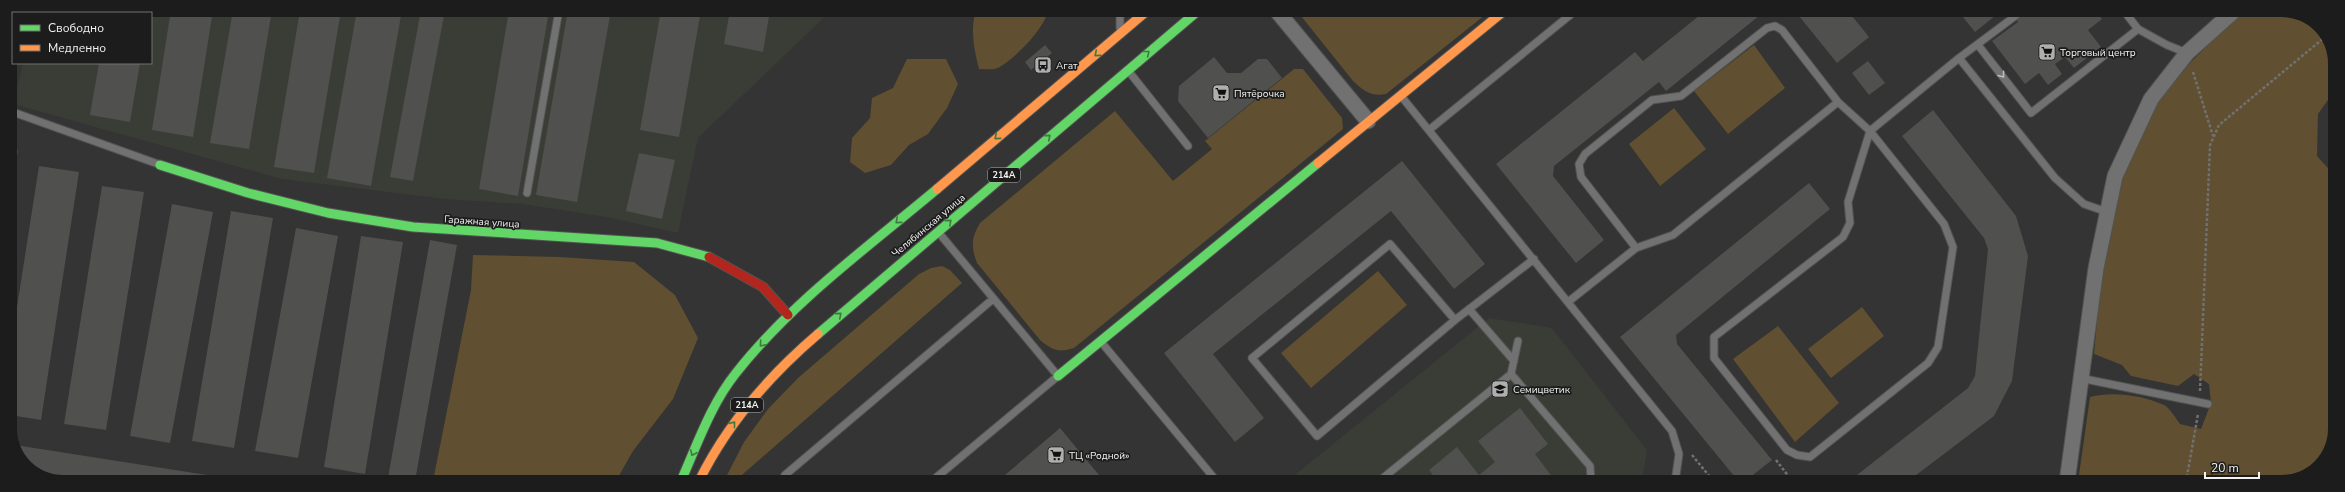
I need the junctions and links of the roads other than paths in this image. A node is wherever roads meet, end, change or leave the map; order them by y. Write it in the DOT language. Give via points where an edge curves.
graph roads {
  1 [pos="558,17"];
  2 [pos="1120,17"];
  3 [pos="1140,17"];
  4 [pos="1191,17"];
  5 [pos="1283,17"];
  6 [pos="1497,17"];
  7 [pos="1568,17"];
  8 [pos="2014,17"];
  9 [pos="2129,17"];
  10 [pos="2227,17"];
  11 [pos="2138,29"];
  12 [pos="1120,34"];
  13 [pos="1978,45"];
  14 [pos="2187,53"];
  15 [pos="1959,58"];
  16 [pos="1127,70"];
  17 [pos="1400,95"];
  18 [pos="1838,102"];
  19 [pos="17,114"];
  20 [pos="1368,121"];
  21 [pos="1429,130"];
  22 [pos="1870,131"];
  23 [pos="1188,146"];
  24 [pos="160,165"];
  25 [pos="527,193"];
  26 [pos="2107,212"];
  27 [pos="937,232"];
  28 [pos="1636,248"];
  29 [pos="1534,259"];
  30 [pos="993,299"];
  31 [pos="1568,302"];
  32 [pos="1469,309"];
  33 [pos="788,315"];
  34 [pos="1455,320"];
  35 [pos="797,325"];
  36 [pos="1101,341"];
  37 [pos="1518,341"];
  38 [pos="1514,361"];
  39 [pos="1511,374"];
  40 [pos="1058,376"];
  41 [pos="2080,378"];
  42 [pos="2208,404"];
  43 [pos="683,475"];
  44 [pos="702,475"];
  45 [pos="786,475"];
  46 [pos="939,475"];
  47 [pos="1212,475"];
  48 [pos="1387,475"];
  49 [pos="1590,475"];
  50 [pos="1676,475"];
  51 [pos="2068,475"];
  1 -- 25 [label="lane"];
  2 -- 12 [label="lane"];
  3 -- 12 [label="main road"];
  16 -- 4 [label="main road, Челябинская улица / 214А, one-way"];
  5 -- 20 [label="street"];
  6 -- 17 [label="main road"];
  7 -- 21 [label="lane"];
  8 -- 13 [label="lane"];
  9 -- 11 [label="lane"];
  10 -- 14 [label="street"];
  13 -- 11 [label="lane, one-way" via="2031,113"];
  11 -- 14 [label="lane"];
  12 -- 33 [label="main road, one-way"];
  13 -- 15 [label="lane"];
  14 -- 26 [label="street" via="2151,99 2136,127 2115,176"];
  15 -- 22 [label="lane"];
  15 -- 26 [label="lane" via="2055,178 2084,204"];
  16 -- 23 [label="lane"];
  27 -- 16 [label="main road, Челябинская улица / 214А, one-way"];
  17 -- 20 [label="main road"];
  17 -- 21 [label="lane"];
  18 -- 22 [label="lane"];
  18 -- 28 [label="lane" via="1673,235"];
  18 -- 28 [label="lane" via="1782,30 1775,26 1767,28 1681,96 1652,100 1585,154 1579,164 1581,177 1586,186"];
  19 -- 24 [label="lane"];
  20 -- 36 [label="main road"];
  21 -- 29 [label="lane"];
  22 -- 22 [label="lane" via="1944,224 1953,247 1938,347 1928,363 1828,445 1810,457 1797,455 1787,450 1714,358 1714,337 1843,237 1850,223 1848,202"];
  24 -- 33 [label="main road, Гаражная улица" via="248,193 328,213 413,227 490,234 581,236 657,243 713,258 763,287"];
  26 -- 41 [label="street"];
  27 -- 30 [label="lane"];
  44 -- 27 [label="main road, Челябинская улица / 214А, one-way" via="726,432 758,392 808,338"];
  28 -- 31 [label="lane"];
  29 -- 31 [label="lane"];
  29 -- 32 [label="lane"];
  30 -- 40 [label="lane"];
  30 -- 45 [label="lane"];
  31 -- 50 [label="lane" via="1672,431 1679,454"];
  32 -- 34 [label="lane"];
  32 -- 38 [label="lane"];
  33 -- 35 [label="main road, Гаражная улица"];
  33 -- 43 [label="main road, one-way" via="735,374 709,418"];
  34 -- 34 [label="lane" via="1390,244 1252,358 1317,436"];
  36 -- 40 [label="main road"];
  36 -- 47 [label="lane"];
  37 -- 38 [label="lane"];
  38 -- 39 [label="lane"];
  39 -- 48 [label="lane"];
  39 -- 49 [label="lane" via="1590,466"];
  40 -- 46 [label="lane"];
  41 -- 42 [label="lane"];
  41 -- 51 [label="street"];
}
